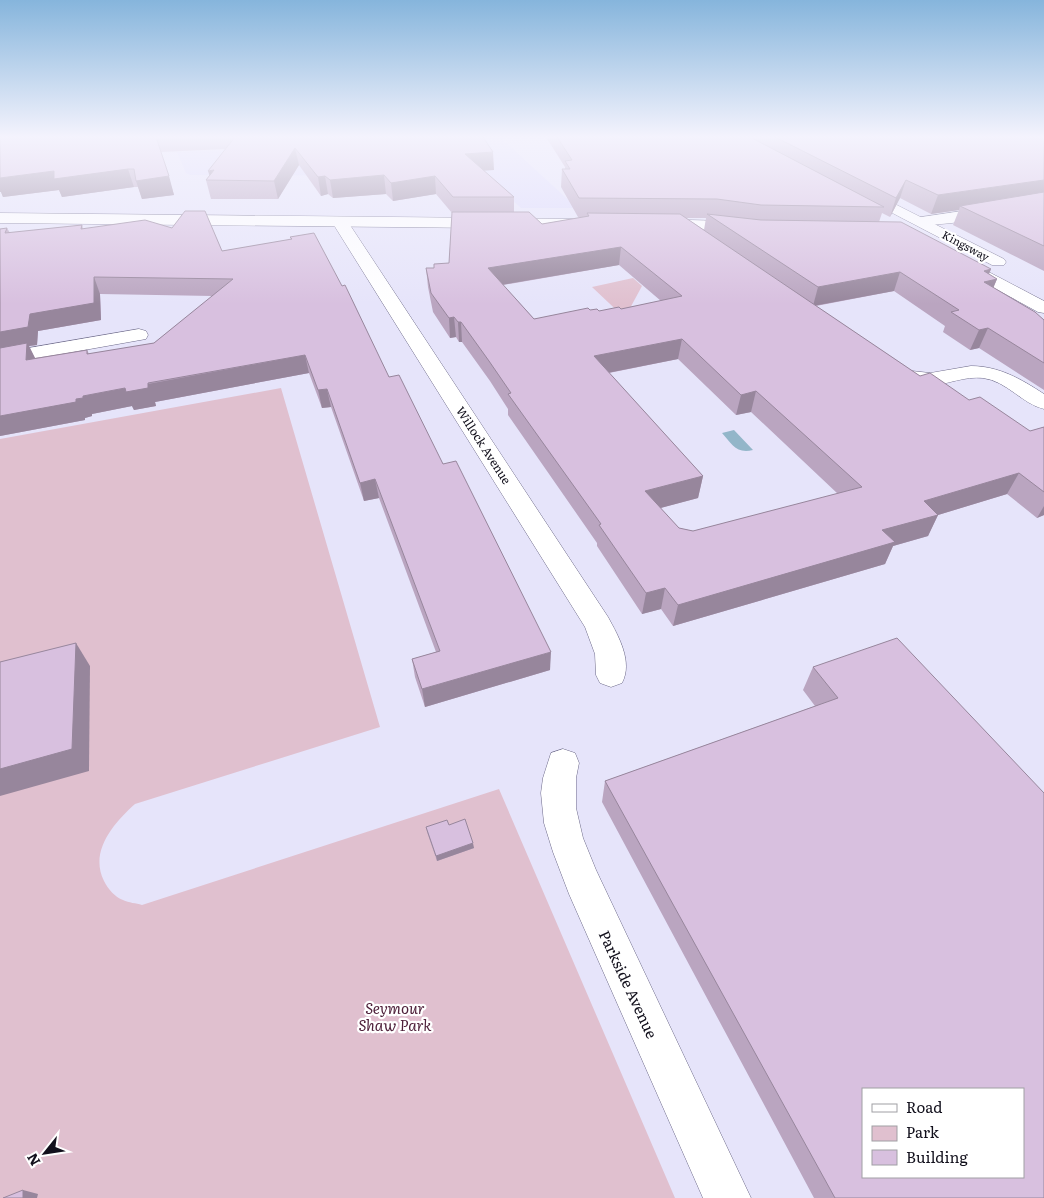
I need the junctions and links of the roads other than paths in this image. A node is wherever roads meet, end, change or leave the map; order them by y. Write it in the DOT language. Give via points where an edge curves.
graph roads {
  1 [pos="865,193"];
  2 [pos="1044,203"];
  3 [pos="1044,215"];
  4 [pos="0,218"];
  5 [pos="884,221"];
  6 [pos="920,221"];
  7 [pos="340,222"];
  8 [pos="597,224"];
  9 [pos="644,224"];
  10 [pos="681,225"];
  11 [pos="757,226"];
  12 [pos="939,231"];
  13 [pos="906,233"];
  14 [pos="710,245"];
  15 [pos="950,257"];
  16 [pos="1009,268"];
  17 [pos="1044,308"];
  18 [pos="139,335"];
  19 [pos="0,360"];
  20 [pos="887,368"];
  21 [pos="1044,404"];
  22 [pos="611,675"];
  23 [pos="563,763"];
  24 [pos="727,1198"];
  1 -- 6 [label="street, Kingsway"];
  2 -- 6 [label="street"];
  3 -- 12 [label="street"];
  4 -- 7 [label="street"];
  5 -- 6 [label="street"];
  6 -- 12 [label="street, Kingsway"];
  7 -- 8 [label="street"];
  7 -- 22 [label="street, Willock Avenue" via="598,624 610,654"];
  9 -- 10 [label="street"];
  10 -- 11 [label="street"];
  10 -- 14 [label="street"];
  12 -- 13 [label="street"];
  12 -- 16 [label="street, Kingsway"];
  15 -- 17 [label="street, Kingsway"];
  18 -- 19 [label="street"];
  20 -- 21 [label="street" via="913,380 931,381 972,372 990,374 1008,380"];
  23 -- 24 [label="street, Parkside Avenue" via="557,796 568,845"];
}
